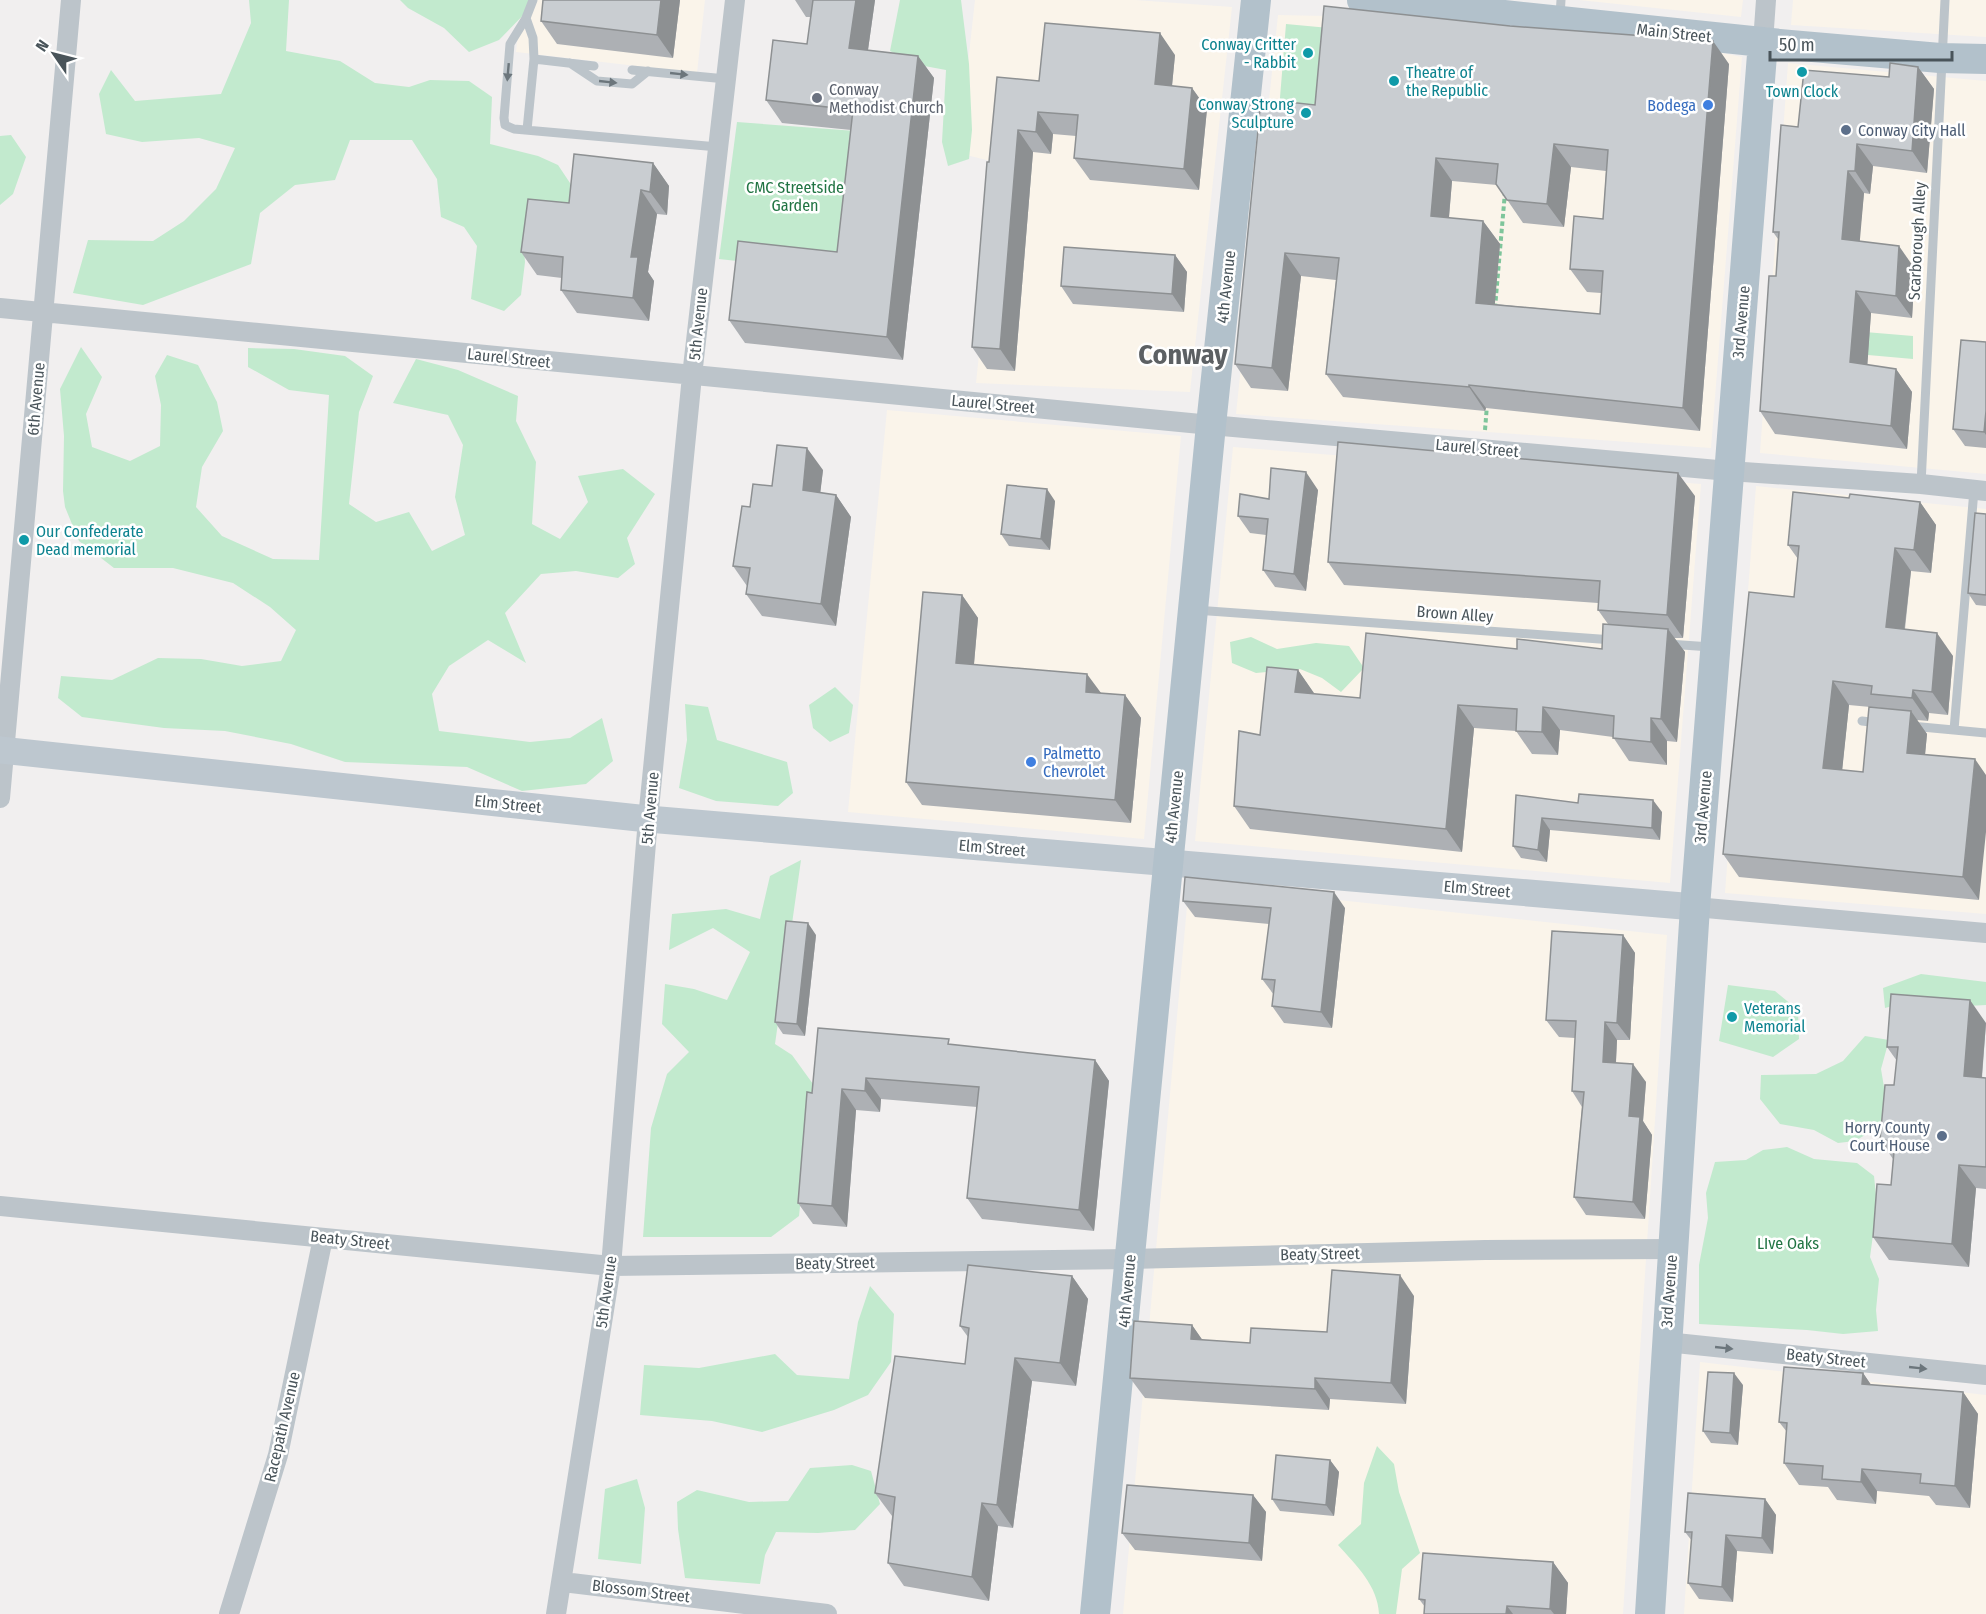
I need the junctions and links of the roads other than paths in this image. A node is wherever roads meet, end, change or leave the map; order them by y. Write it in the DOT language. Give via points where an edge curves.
graph roads {
  1 [pos="71,0"];
  2 [pos="532,0"];
  3 [pos="735,0"];
  4 [pos="1256,0"];
  5 [pos="1362,0"];
  6 [pos="1766,0"];
  7 [pos="1945,0"];
  8 [pos="1561,11"];
  9 [pos="526,18"];
  10 [pos="1763,42"];
  11 [pos="1940,58"];
  12 [pos="534,59"];
  13 [pos="1986,59"];
  14 [pos="570,63"];
  15 [pos="594,66"];
  16 [pos="632,70"];
  17 [pos="648,71"];
  18 [pos="726,79"];
  19 [pos="527,130"];
  20 [pos="718,147"];
  21 [pos="0,308"];
  22 [pos="44,313"];
  23 [pos="692,376"];
  24 [pos="1211,424"];
  25 [pos="1729,471"];
  26 [pos="1921,484"];
  27 [pos="1980,491"];
  28 [pos="1193,609"];
  29 [pos="1620,641"];
  30 [pos="1656,643"];
  31 [pos="1715,648"];
  32 [pos="1862,721"];
  33 [pos="1885,723"];
  34 [pos="1897,724"];
  35 [pos="1954,730"];
  36 [pos="1986,733"];
  37 [pos="2,750"];
  38 [pos="0,798"];
  39 [pos="648,819"];
  40 [pos="1168,864"];
  41 [pos="1695,908"];
  42 [pos="1986,933"];
  43 [pos="0,1206"];
  44 [pos="323,1238"];
  45 [pos="1672,1249"];
  46 [pos="1130,1259"];
  47 [pos="611,1266"];
  48 [pos="1666,1342"];
  49 [pos="1986,1375"];
  50 [pos="563,1582"];
  51 [pos="229,1614"];
  52 [pos="556,1614"];
  53 [pos="826,1614"];
  54 [pos="1095,1614"];
  55 [pos="1650,1614"];
  1 -- 22 [label="street, 6th Avenue"];
  2 -- 9 [label="lane"];
  3 -- 18 [label="street, 5th Avenue"];
  4 -- 24 [label="main road, 4th Avenue"];
  5 -- 8 [label="main road, Main Street"];
  6 -- 10 [label="street, 3rd Avenue"];
  7 -- 11 [label="lane, Scarborough Alley"];
  8 -- 10 [label="main road, Main Street"];
  9 -- 12 [label="lane" via="534,38"];
  9 -- 19 [label="lane, one-way" via="510,44 504,118 505,124 514,129"];
  10 -- 11 [label="main road, Main Street"];
  10 -- 25 [label="main road, 3rd Avenue"];
  11 -- 13 [label="main road, Main Street"];
  11 -- 26 [label="lane, Scarborough Alley"];
  12 -- 14 [label="lane"];
  12 -- 19 [label="lane"];
  14 -- 15 [label="lane"];
  14 -- 17 [label="lane, one-way" via="597,81 632,84"];
  16 -- 17 [label="lane"];
  17 -- 18 [label="lane, one-way"];
  18 -- 20 [label="street, 5th Avenue"];
  19 -- 20 [label="lane"];
  20 -- 23 [label="street, 5th Avenue"];
  21 -- 22 [label="street, Laurel Street"];
  22 -- 23 [label="street, Laurel Street"];
  22 -- 37 [label="street, 6th Avenue"];
  23 -- 24 [label="street, Laurel Street"];
  23 -- 39 [label="street, 5th Avenue"];
  24 -- 25 [label="street, Laurel Street"];
  24 -- 28 [label="main road, 4th Avenue"];
  25 -- 26 [label="street, Laurel Street"];
  25 -- 31 [label="main road, 3rd Avenue"];
  26 -- 27 [label="street, Laurel Street"];
  27 -- 35 [label="lane"];
  28 -- 29 [label="lane, Brown Alley"];
  28 -- 40 [label="main road, 4th Avenue"];
  30 -- 31 [label="lane"];
  31 -- 41 [label="main road, 3rd Avenue"];
  32 -- 33 [label="lane"];
  34 -- 35 [label="lane"];
  35 -- 36 [label="lane"];
  37 -- 38 [label="street, 6th Avenue"];
  37 -- 39 [label="street, Elm Street"];
  39 -- 40 [label="street, Elm Street"];
  39 -- 47 [label="street, 5th Avenue"];
  40 -- 41 [label="street, Elm Street"];
  40 -- 46 [label="main road, 4th Avenue"];
  41 -- 42 [label="street, Elm Street"];
  41 -- 45 [label="main road, 3rd Avenue"];
  43 -- 44 [label="street, Beaty Street"];
  44 -- 47 [label="street, Beaty Street"];
  44 -- 51 [label="street, Racepath Avenue" via="278,1455"];
  45 -- 46 [label="street, Beaty Street"];
  45 -- 48 [label="main road, 3rd Avenue"];
  46 -- 47 [label="street, Beaty Street"];
  46 -- 54 [label="main road, 4th Avenue"];
  47 -- 50 [label="street, 5th Avenue"];
  48 -- 49 [label="street, Beaty Street, one-way"];
  48 -- 55 [label="main road, 3rd Avenue"];
  50 -- 52 [label="street, 5th Avenue"];
  50 -- 53 [label="street, Blossom Street"];
}
